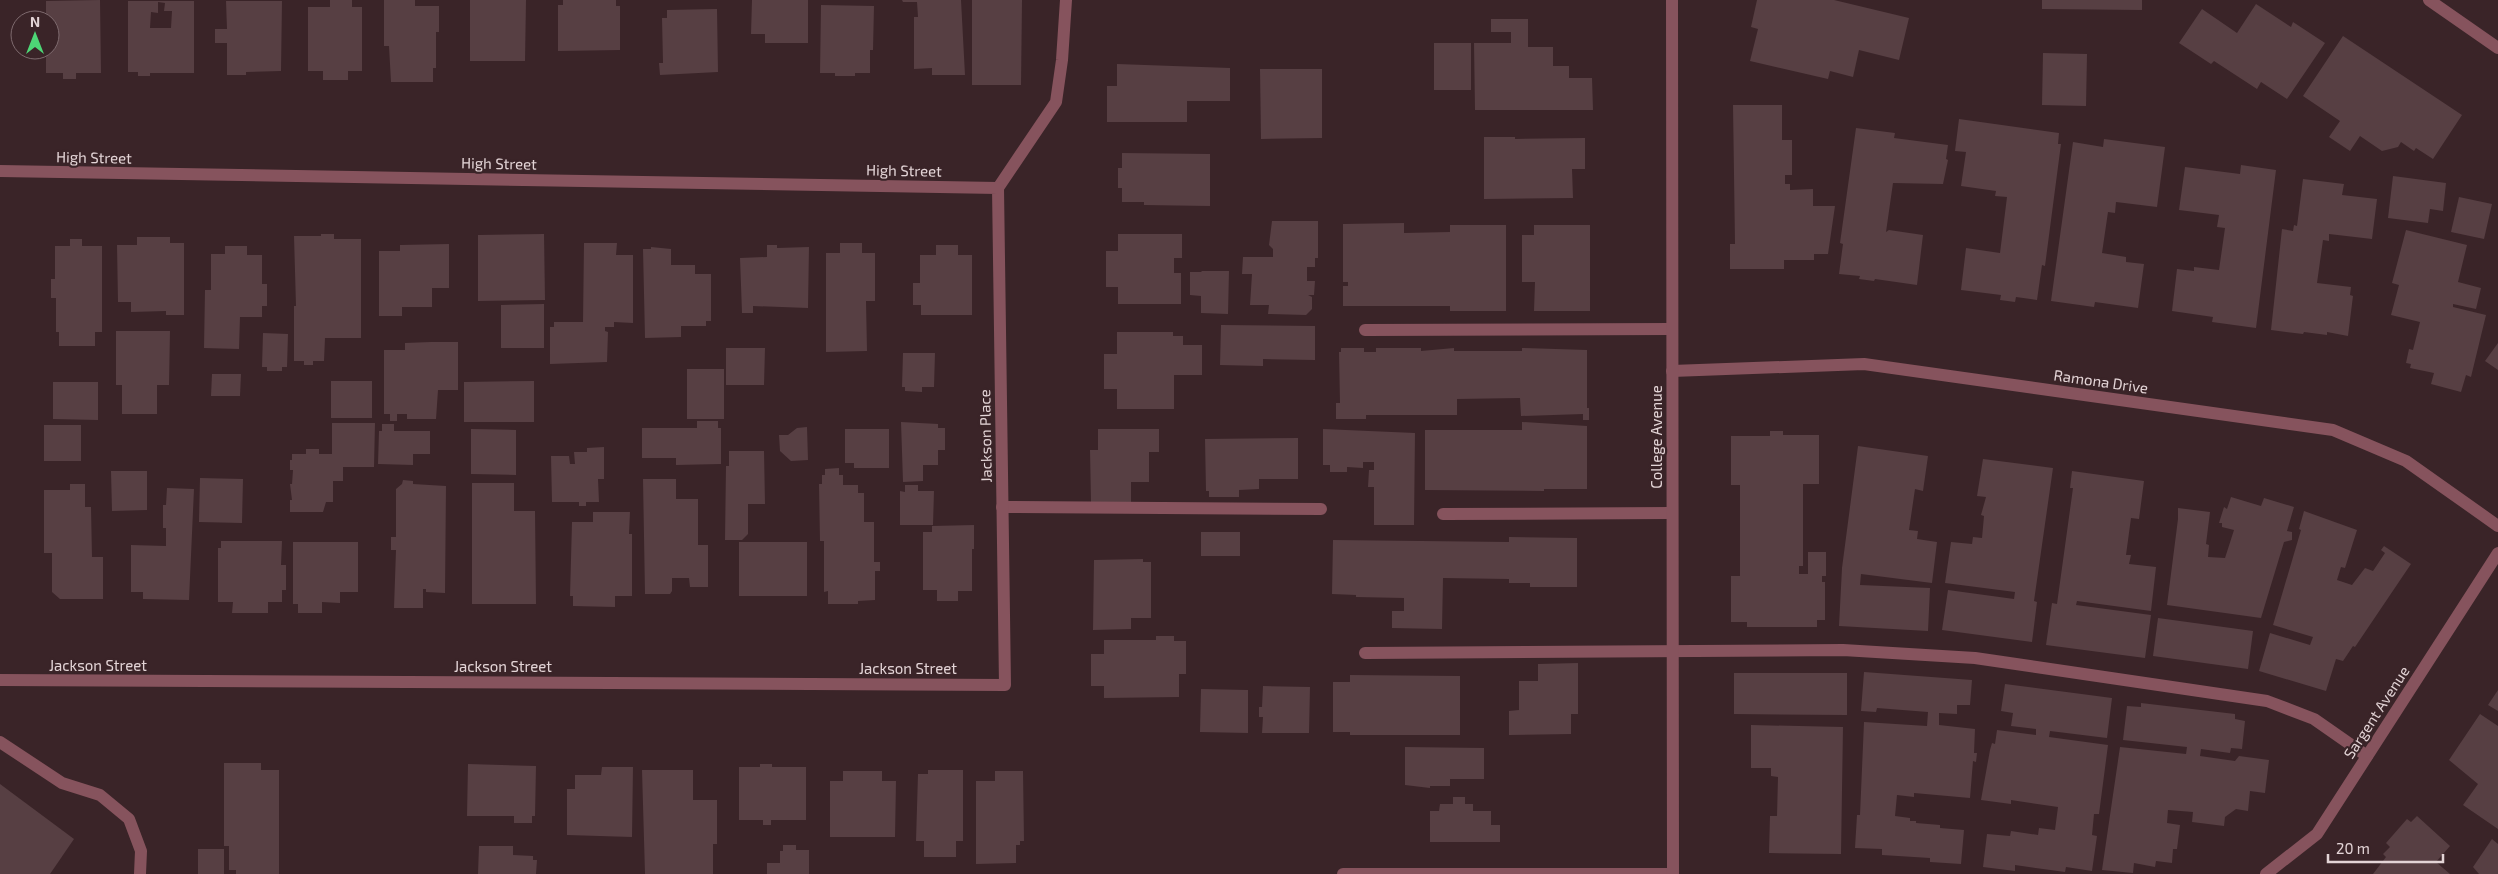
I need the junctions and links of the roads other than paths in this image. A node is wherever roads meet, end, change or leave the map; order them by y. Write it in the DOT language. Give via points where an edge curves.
graph roads {
  1 [pos="1066,0"];
  2 [pos="1672,0"];
  3 [pos="2430,0"];
  4 [pos="2498,48"];
  5 [pos="0,171"];
  6 [pos="998,188"];
  7 [pos="1672,329"];
  8 [pos="1365,330"];
  9 [pos="1672,371"];
  10 [pos="1002,507"];
  11 [pos="1321,509"];
  12 [pos="1672,513"];
  13 [pos="1443,514"];
  14 [pos="2498,526"];
  15 [pos="2498,553"];
  16 [pos="1672,650"];
  17 [pos="1365,653"];
  18 [pos="0,680"];
  19 [pos="1005,685"];
  20 [pos="0,742"];
  21 [pos="2367,756"];
  22 [pos="140,874"];
  23 [pos="1343,874"];
  24 [pos="1673,874"];
  25 [pos="2266,874"];
  1 -- 6 [label="street" via="1056,102"];
  2 -- 7 [label="street, College Avenue"];
  3 -- 4 [label="street"];
  5 -- 6 [label="street, High Street"];
  6 -- 10 [label="street, Jackson Place"];
  7 -- 8 [label="street"];
  7 -- 9 [label="street, College Avenue"];
  9 -- 12 [label="street, College Avenue"];
  9 -- 14 [label="street, Ramona Drive" via="1864,364 2333,430 2406,461"];
  10 -- 11 [label="street"];
  10 -- 19 [label="street, Jackson Place"];
  12 -- 13 [label="street"];
  12 -- 16 [label="street, College Avenue"];
  15 -- 21 [label="street, Sargent Avenue"];
  16 -- 17 [label="street"];
  16 -- 21 [label="street" via="1843,650 1975,658 2267,701 2314,719"];
  16 -- 24 [label="street, College Avenue"];
  18 -- 19 [label="street, Jackson Street"];
  20 -- 22 [label="street" via="62,783 100,795 129,819 141,851"];
  21 -- 25 [label="street, Sargent Avenue" via="2317,834"];
  23 -- 24 [label="street"];
}
